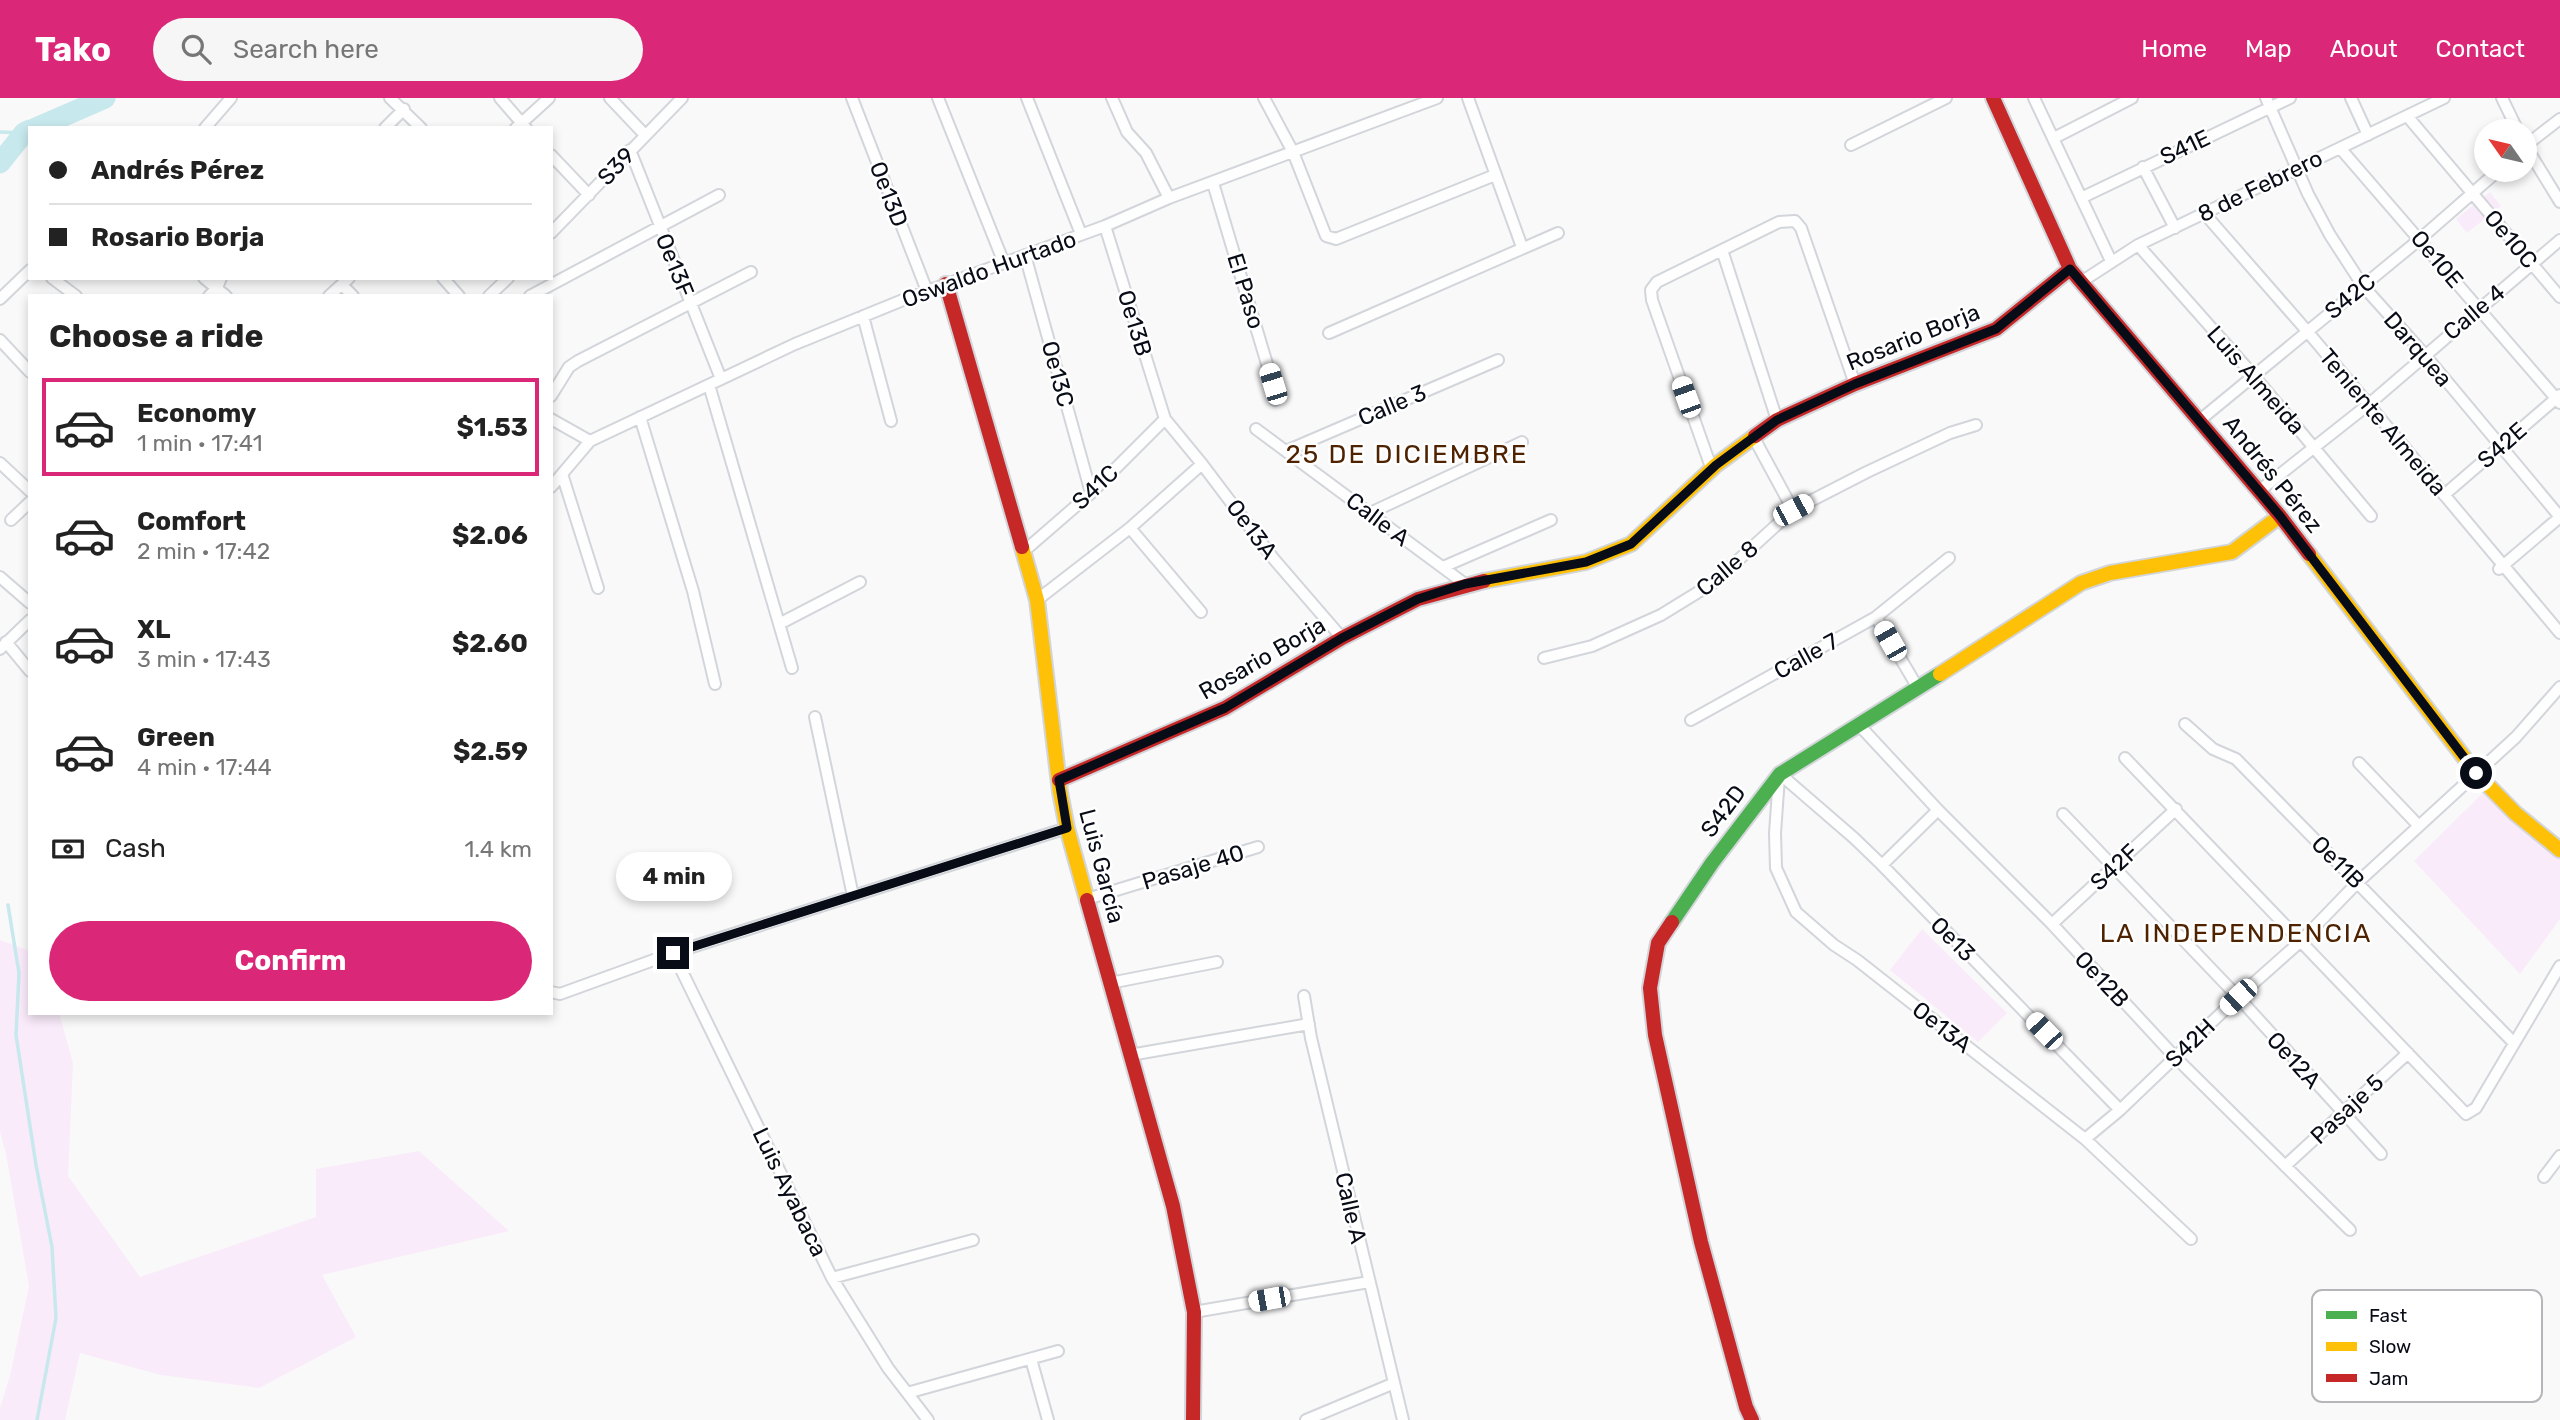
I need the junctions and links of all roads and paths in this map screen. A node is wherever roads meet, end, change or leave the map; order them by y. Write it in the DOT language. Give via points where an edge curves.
graph roads {
  1 [pos="231,98"];
  2 [pos="390,98"];
  3 [pos="500,98"];
  4 [pos="549,98"];
  5 [pos="610,98"];
  6 [pos="682,98"];
  7 [pos="852,98"];
  8 [pos="939,98"];
  9 [pos="1027,98"];
  10 [pos="1112,98"];
  11 [pos="1264,98"];
  12 [pos="1437,98"];
  13 [pos="1468,98"];
  14 [pos="1946,98"];
  15 [pos="1993,98"];
  16 [pos="2034,98"];
  17 [pos="2132,98"];
  18 [pos="2290,98"];
  19 [pos="2351,98"];
  20 [pos="2444,98"];
  21 [pos="2502,98"];
  22 [pos="2119,101"];
  23 [pos="2268,103"];
  24 [pos="404,109"];
  25 [pos="2407,117"];
  26 [pos="2512,119"];
  27 [pos="2560,119"];
  28 [pos="207,126"];
  29 [pos="387,126"];
  30 [pos="419,126"];
  31 [pos="521,126"];
  32 [pos="645,135"];
  33 [pos="2368,135"];
  34 [pos="2538,136"];
  35 [pos="2054,138"];
  36 [pos="1851,145"];
  37 [pos="2340,148"];
  38 [pos="630,150"];
  39 [pos="1293,152"];
  40 [pos="553,157"];
  41 [pos="2143,167"];
  42 [pos="2538,167"];
  43 [pos="2297,168"];
  44 [pos="1495,175"];
  45 [pos="2485,182"];
  46 [pos="1213,183"];
  47 [pos="2472,193"];
  48 [pos="589,195"];
  49 [pos="719,195"];
  50 [pos="1169,198"];
  51 [pos="2081,198"];
  52 [pos="2560,202"];
  53 [pos="2204,213"];
  54 [pos="1105,226"];
  55 [pos="660,227"];
  56 [pos="2175,228"];
  57 [pos="553,231"];
  58 [pos="1558,233"];
  59 [pos="1082,234"];
  60 [pos="2420,239"];
  61 [pos="2560,240"];
  62 [pos="2138,245"];
  63 [pos="1522,247"];
  64 [pos="1722,250"];
  65 [pos="1025,256"];
  66 [pos="2111,261"];
  67 [pos="1004,263"];
  68 [pos="2531,264"];
  69 [pos="2070,269"];
  70 [pos="28,272"];
  71 [pos="751,272"];
  72 [pos="55,280"];
  73 [pos="445,280"];
  74 [pos="345,282"];
  75 [pos="2081,282"];
  76 [pos="946,284"];
  77 [pos="2363,286"];
  78 [pos="927,291"];
  79 [pos="73,294"];
  80 [pos="330,294"];
  81 [pos="457,294"];
  82 [pos="534,294"];
  83 [pos="2560,297"];
  84 [pos="0,299"];
  85 [pos="691,304"];
  86 [pos="2479,309"];
  87 [pos="863,316"];
  88 [pos="2307,331"];
  89 [pos="1329,333"];
  90 [pos="0,340"];
  91 [pos="2424,354"];
  92 [pos="1498,360"];
  93 [pos="28,370"];
  94 [pos="2254,376"];
  95 [pos="721,379"];
  96 [pos="1855,384"];
  97 [pos="709,385"];
  98 [pos="553,393"];
  99 [pos="2559,399"];
  100 [pos="1275,400"];
  101 [pos="2369,404"];
  102 [pos="640,417"];
  103 [pos="1165,419"];
  104 [pos="553,420"];
  105 [pos="1777,420"];
  106 [pos="2200,420"];
  107 [pos="891,421"];
  108 [pos="1976,425"];
  109 [pos="1256,429"];
  110 [pos="1754,439"];
  111 [pos="590,441"];
  112 [pos="1522,442"];
  113 [pos="2500,447"];
  114 [pos="2315,448"];
  115 [pos="1286,451"];
  116 [pos="0,463"];
  117 [pos="1202,464"];
  118 [pos="1712,470"];
  119 [pos="562,474"];
  120 [pos="553,485"];
  121 [pos="28,490"];
  122 [pos="2259,491"];
  123 [pos="1091,493"];
  124 [pos="2444,495"];
  125 [pos="28,504"];
  126 [pos="1793,510"];
  127 [pos="1370,513"];
  128 [pos="2280,516"];
  129 [pos="2371,516"];
  130 [pos="2560,517"];
  131 [pos="11,520"];
  132 [pos="1551,520"];
  133 [pos="1130,528"];
  134 [pos="1023,552"];
  135 [pos="1949,558"];
  136 [pos="2501,567"];
  137 [pos="1443,568"];
  138 [pos="0,577"];
  139 [pos="860,582"];
  140 [pos="1465,584"];
  141 [pos="598,588"];
  142 [pos="1037,600"];
  143 [pos="28,601"];
  144 [pos="1201,612"];
  145 [pos="1876,617"];
  146 [pos="28,622"];
  147 [pos="779,624"];
  148 [pos="2560,633"];
  149 [pos="1342,638"];
  150 [pos="3,646"];
  151 [pos="1544,658"];
  152 [pos="792,668"];
  153 [pos="28,669"];
  154 [pos="715,684"];
  155 [pos="2560,687"];
  156 [pos="1918,688"];
  157 [pos="815,717"];
  158 [pos="1691,720"];
  159 [pos="2185,724"];
  160 [pos="1858,725"];
  161 [pos="2126,758"];
  162 [pos="2358,763"];
  163 [pos="2476,773"];
  164 [pos="1780,774"];
  165 [pos="1059,780"];
  166 [pos="2176,808"];
  167 [pos="1938,810"];
  168 [pos="2063,814"];
  169 [pos="2419,826"];
  170 [pos="1067,828"];
  171 [pos="1258,847"];
  172 [pos="2560,850"];
  173 [pos="1882,865"];
  174 [pos="2114,866"];
  175 [pos="2358,882"];
  176 [pos="853,896"];
  177 [pos="1087,899"];
  178 [pos="2052,924"];
  179 [pos="2301,941"];
  180 [pos="673,953"];
  181 [pos="1217,962"];
  182 [pos="2560,966"];
  183 [pos="1110,983"];
  184 [pos="553,992"];
  185 [pos="1304,996"];
  186 [pos="2238,997"];
  187 [pos="1309,1024"];
  188 [pos="2513,1042"];
  189 [pos="2409,1053"];
  190 [pos="1130,1055"];
  191 [pos="2175,1057"];
  192 [pos="2120,1110"];
  193 [pos="2342,1113"];
  194 [pos="2085,1139"];
  195 [pos="2381,1154"];
  196 [pos="2560,1156"];
  197 [pos="2285,1166"];
  198 [pos="2544,1177"];
  199 [pos="2350,1230"];
  200 [pos="2192,1239"];
  201 [pos="973,1240"];
  202 [pos="832,1278"];
  203 [pos="1368,1282"];
  204 [pos="1194,1312"];
  205 [pos="1058,1351"];
  206 [pos="1031,1359"];
  207 [pos="1392,1384"];
  208 [pos="907,1393"];
  209 [pos="928,1420"];
  210 [pos="1048,1420"];
  211 [pos="1193,1420"];
  212 [pos="1306,1420"];
  213 [pos="1403,1420"];
  214 [pos="1752,1420"];
  1 -- 28 [label="street"];
  2 -- 24 [label="street"];
  3 -- 31 [label="street"];
  4 -- 31 [label="street"];
  5 -- 32 [label="street"];
  6 -- 32 [label="street, S39"];
  7 -- 78 [label="street, Oe13D"];
  8 -- 67 [label="street"];
  9 -- 59 [label="street"];
  10 -- 50 [label="street" via="1123,126 1146,153"];
  11 -- 39 [label="street"];
  12 -- 39 [label="street, Oswaldo Hurtado"];
  13 -- 44 [label="street"];
  14 -- 36 [label="street"];
  15 -- 69 [label="street, Andrés Pérez"];
  16 -- 35 [label="street"];
  17 -- 22 [label="street"];
  18 -- 23 [label="street, S41E"];
  19 -- 33 [label="street"];
  20 -- 25 [label="street, 8 de Febrero"];
  21 -- 26 [label="street"];
  22 -- 35 [label="street"];
  23 -- 41 [label="street, S41E"];
  23 -- 43 [label="street, Darquea"];
  24 -- 29 [label="street"];
  24 -- 30 [label="street"];
  25 -- 33 [label="street, 8 de Febrero"];
  25 -- 47 [label="street, Oe10C"];
  27 -- 34 [label="street"];
  32 -- 38 [label="street, S39"];
  33 -- 37 [label="street, 8 de Febrero"];
  35 -- 51 [label="street"];
  37 -- 43 [label="street, 8 de Febrero"];
  37 -- 60 [label="street, Oe10E"];
  38 -- 48 [label="street, S39"];
  38 -- 55 [label="street, Oe13F"];
  39 -- 44 [label="street" via="1330,239"];
  39 -- 46 [label="street, Oswaldo Hurtado"];
  40 -- 48 [label="street"];
  41 -- 51 [label="street, S41E"];
  41 -- 56 [label="street"];
  42 -- 52 [label="street"];
  43 -- 53 [label="street, 8 de Febrero"];
  43 -- 77 [label="street, Darquea" via="2330,235"];
  44 -- 63 [label="street"];
  45 -- 47 [label="street, S42C"];
  46 -- 50 [label="street, Oswaldo Hurtado"];
  46 -- 100 [label="street, El Paso"];
  47 -- 60 [label="street, S42C"];
  47 -- 68 [label="street, Oe10C"];
  48 -- 57 [label="street, S39"];
  49 -- 55 [label="street"];
  50 -- 54 [label="street, Oswaldo Hurtado"];
  51 -- 66 [label="street"];
  53 -- 56 [label="street, 8 de Febrero"];
  53 -- 88 [label="street, Teniente Almeida"];
  54 -- 59 [label="street, Oswaldo Hurtado"];
  54 -- 103 [label="street, Oe13B"];
  55 -- 82 [label="street"];
  55 -- 85 [label="street, Oe13F"];
  56 -- 62 [label="street, 8 de Febrero"];
  58 -- 63 [label="street"];
  59 -- 65 [label="street, Oswaldo Hurtado"];
  60 -- 77 [label="street, S42C"];
  60 -- 86 [label="street, Oe10E"];
  61 -- 68 [label="street, Calle 4"];
  62 -- 66 [label="street, 8 de Febrero"];
  62 -- 94 [label="street, Luis Almeida"];
  63 -- 89 [label="street"];
  64 -- 96 [label="street" via="1779,222 1795,221"];
  64 -- 105 [label="street"];
  64 -- 118 [label="street" via="1657,282 1651,290"];
  65 -- 67 [label="street, Oswaldo Hurtado"];
  65 -- 123 [label="street, Oe13C"];
  66 -- 75 [label="street, 8 de Febrero"];
  67 -- 76 [label="street, Oswaldo Hurtado"];
  68 -- 83 [label="street, Oe10C"];
  68 -- 86 [label="street, Calle 4"];
  69 -- 75 [label="street, Andrés Pérez"];
  69 -- 96 [label="street, Rosario Borja" via="1996,329"];
  70 -- 84 [label="street"];
  71 -- 85 [label="street"];
  72 -- 79 [label="street"];
  73 -- 81 [label="street"];
  74 -- 80 [label="street"];
  75 -- 106 [label="street, Andrés Pérez"];
  76 -- 78 [label="street, Oswaldo Hurtado"];
  76 -- 134 [label="street, Luis García"];
  77 -- 88 [label="street, S42C"];
  77 -- 91 [label="street, Darquea"];
  78 -- 87 [label="street, Oswaldo Hurtado"];
  85 -- 95 [label="street, Oe13F"];
  85 -- 98 [label="street" via="578,361"];
  86 -- 91 [label="street, Calle 4"];
  86 -- 99 [label="street, Oe10E"];
  87 -- 95 [label="street, Oswaldo Hurtado"];
  87 -- 107 [label="street"];
  88 -- 94 [label="street, S42C"];
  88 -- 101 [label="street, Teniente Almeida"];
  90 -- 93 [label="street"];
  91 -- 101 [label="street, Calle 4"];
  91 -- 113 [label="street, Darquea"];
  92 -- 115 [label="street, Calle 3"];
  94 -- 106 [label="street, S42C"];
  94 -- 114 [label="street, Luis Almeida"];
  95 -- 97 [label="street, Oswaldo Hurtado"];
  96 -- 105 [label="street, Rosario Borja"];
  97 -- 102 [label="street, Oswaldo Hurtado"];
  97 -- 147 [label="street"];
  99 -- 113 [label="street, S42E"];
  101 -- 114 [label="street, Calle 4"];
  101 -- 124 [label="street, Teniente Almeida"];
  102 -- 111 [label="street, Oswaldo Hurtado"];
  102 -- 154 [label="street" via="693,592"];
  103 -- 117 [label="street, Oe13A"];
  103 -- 123 [label="street, S41C"];
  104 -- 111 [label="street"];
  105 -- 110 [label="street, Rosario Borja"];
  106 -- 122 [label="street, Andrés Pérez"];
  108 -- 126 [label="street, Calle 8" via="1938,438"];
  109 -- 115 [label="street, Calle A"];
  110 -- 118 [label="street, Rosario Borja"];
  110 -- 126 [label="street"];
  111 -- 119 [label="street"];
  112 -- 127 [label="street"];
  113 -- 124 [label="street, S42E"];
  113 -- 130 [label="street, Darquea"];
  114 -- 122 [label="street, Calle 4"];
  114 -- 129 [label="street, Luis Almeida"];
  115 -- 127 [label="street, Calle A"];
  116 -- 121 [label="street"];
  117 -- 133 [label="street"];
  117 -- 149 [label="street, Oe13A" via="1273,558"];
  118 -- 140 [label="street, Rosario Borja" via="1631,544 1586,562"];
  119 -- 120 [label="street"];
  119 -- 141 [label="street"];
  122 -- 128 [label="street, Andrés Pérez"];
  123 -- 134 [label="street, S41C"];
  124 -- 136 [label="street, Teniente Almeida"];
  125 -- 131 [label="street"];
  126 -- 151 [label="street, Calle 8" via="1696,596 1592,646"];
  127 -- 137 [label="street, Calle A"];
  128 -- 156 [label="street, S42D" via="2232,552 2110,573 2081,583"];
  128 -- 163 [label="street, Andrés Pérez"];
  130 -- 136 [label="street"];
  132 -- 137 [label="street"];
  133 -- 142 [label="street"];
  133 -- 144 [label="street"];
  134 -- 142 [label="street, Luis García"];
  135 -- 145 [label="street, Calle 7"];
  136 -- 148 [label="street, Teniente Almeida"];
  137 -- 140 [label="street, Calle A"];
  138 -- 143 [label="street"];
  139 -- 147 [label="street"];
  140 -- 149 [label="street, Rosario Borja" via="1418,599"];
  142 -- 165 [label="street, Luis García"];
  145 -- 156 [label="street"];
  145 -- 158 [label="street, Calle 7"];
  146 -- 150 [label="street"];
  147 -- 152 [label="street"];
  149 -- 165 [label="street, Rosario Borja" via="1225,708"];
  150 -- 153 [label="street"];
  155 -- 163 [label="street, S42H"];
  156 -- 160 [label="street, S42D"];
  157 -- 176 [label="street"];
  159 -- 175 [label="street, Oe11B" via="2213,750 2236,759"];
  160 -- 164 [label="street, S42D"];
  160 -- 167 [label="street, Oe12B"];
  161 -- 166 [label="street"];
  162 -- 169 [label="street"];
  163 -- 169 [label="street, S42H"];
  163 -- 172 [label="street, Andrés Pérez"];
  164 -- 173 [label="street, Oe13"];
  164 -- 194 [label="street, Oe13A" via="1776,868 1796,912"];
  164 -- 214 [label="street, S42D" via="1658,943 1650,988 1655,1035 1701,1242"];
  165 -- 170 [label="street, Luis García"];
  166 -- 174 [label="street, S42F"];
  166 -- 179 [label="street"];
  167 -- 173 [label="street"];
  167 -- 178 [label="street, Oe12B"];
  168 -- 174 [label="street, Oe12A"];
  169 -- 175 [label="street, S42H"];
  170 -- 176 [label="street"];
  170 -- 177 [label="street, Luis García"];
  171 -- 177 [label="street, Pasaje 40"];
  173 -- 192 [label="street, Oe13"];
  174 -- 178 [label="street, S42F"];
  174 -- 186 [label="street, Oe12A"];
  175 -- 179 [label="street, S42H"];
  175 -- 188 [label="street, Oe11B"];
  176 -- 180 [label="street"];
  177 -- 183 [label="street, Luis García"];
  178 -- 191 [label="street, Oe12B"];
  179 -- 186 [label="street, S42H"];
  179 -- 189 [label="street"];
  180 -- 184 [label="street" via="560,994"];
  180 -- 202 [label="street, Luis Ayabaca"];
  181 -- 183 [label="street"];
  182 -- 188 [label="street"];
  183 -- 190 [label="street, Luis García"];
  185 -- 187 [label="street, Calle A"];
  186 -- 191 [label="street, S42H"];
  186 -- 193 [label="street, Oe12A"];
  187 -- 190 [label="street"];
  187 -- 203 [label="street, Calle A"];
  188 -- 189 [label="street" via="2469,1114"];
  189 -- 193 [label="street, Pasaje 5"];
  190 -- 204 [label="street, Luis García" via="1173,1206"];
  191 -- 192 [label="street, S42H"];
  191 -- 197 [label="street, Oe12B"];
  192 -- 194 [label="street, S42H"];
  193 -- 195 [label="street, Oe12A"];
  193 -- 197 [label="street, Pasaje 5"];
  194 -- 200 [label="street, Oe13A"];
  196 -- 198 [label="street"];
  197 -- 199 [label="street, Oe12B"];
  201 -- 202 [label="street"];
  202 -- 208 [label="street, Luis Ayabaca"];
  203 -- 204 [label="street"];
  203 -- 207 [label="street, Calle A"];
  204 -- 211 [label="street, Luis García"];
  205 -- 206 [label="street"];
  206 -- 208 [label="street"];
  206 -- 210 [label="street"];
  207 -- 212 [label="street"];
  207 -- 213 [label="street, Calle A"];
  208 -- 209 [label="street, Luis Ayabaca"];
}
